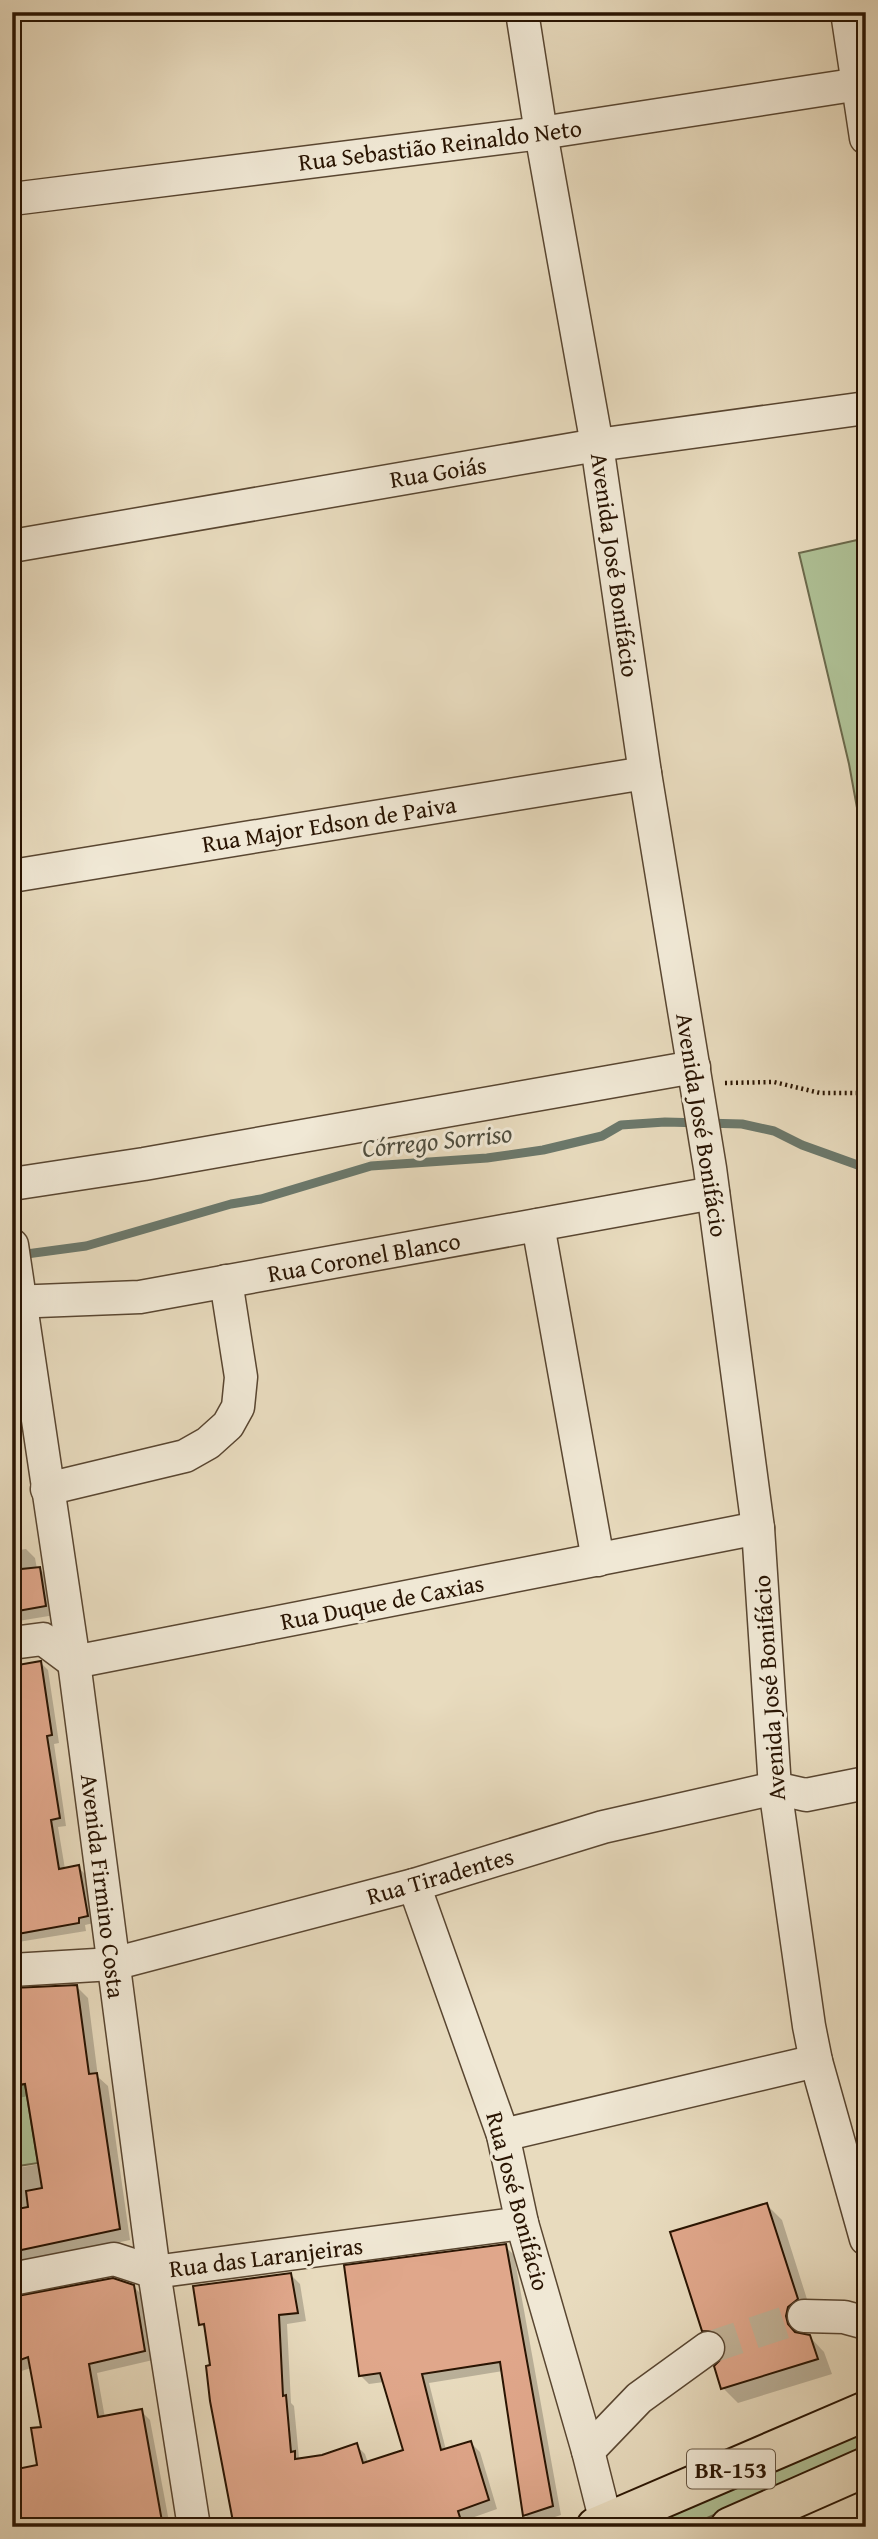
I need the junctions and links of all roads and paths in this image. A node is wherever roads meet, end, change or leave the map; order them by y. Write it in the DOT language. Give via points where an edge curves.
graph roads {
  1 [pos="522,12"];
  2 [pos="847,12"];
  3 [pos="862,83"];
  4 [pos="541,133"];
  5 [pos="866,138"];
  6 [pos="12,199"];
  7 [pos="866,408"];
  8 [pos="597,445"];
  9 [pos="12,546"];
  10 [pos="645,773"];
  11 [pos="12,876"];
  12 [pos="696,1083"];
  13 [pos="866,1093"];
  14 [pos="711,1180"];
  15 [pos="12,1184"];
  16 [pos="538,1225"];
  17 [pos="12,1245"];
  18 [pos="226,1281"];
  19 [pos="17,1296"];
  20 [pos="47,1489"];
  21 [pos="758,1528"];
  22 [pos="598,1560"];
  23 [pos="12,1643"];
  24 [pos="74,1661"];
  25 [pos="866,1783"];
  26 [pos="775,1788"];
  27 [pos="414,1885"];
  28 [pos="113,1964"];
  29 [pos="12,1970"];
  30 [pos="816,2061"];
  31 [pos="503,2135"];
  32 [pos="522,2224"];
  33 [pos="866,2239"];
  34 [pos="153,2272"];
  35 [pos="12,2279"];
  36 [pos="804,2316"];
  37 [pos="866,2323"];
  38 [pos="708,2348"];
  39 [pos="866,2411"];
  40 [pos="587,2451"];
  41 [pos="866,2467"];
  42 [pos="616,2521"];
  43 [pos="194,2527"];
  44 [pos="730,2527"];
  1 -- 4 [label="street, Avenida José Bonifácio"];
  2 -- 3 [label="street"];
  3 -- 4 [label="street, Rua Sebastião Reinaldo Neto"];
  3 -- 5 [label="street"];
  4 -- 6 [label="street, Rua Sebastião Reinaldo Neto"];
  4 -- 8 [label="street, Avenida José Bonifácio"];
  7 -- 8 [label="street, Rua Goiás"];
  8 -- 9 [label="street, Rua Goiás"];
  8 -- 10 [label="street, Avenida José Bonifácio"];
  10 -- 11 [label="street, Rua Major Edson de Paiva"];
  10 -- 12 [label="street, Avenida José Bonifácio"];
  12 -- 13 [label="path" via="774,1082 820,1093"];
  12 -- 14 [label="street, Avenida José Bonifácio"];
  12 -- 15 [label="street"];
  14 -- 16 [label="street, Rua Coronel Blanco"];
  14 -- 21 [label="street, Avenida José Bonifácio"];
  16 -- 18 [label="street, Rua Coronel Blanco"];
  16 -- 22 [label="street"];
  17 -- 19 [label="street, Avenida Firmino Costa"];
  18 -- 19 [label="street, Rua Coronel Blanco" via="140,1297"];
  18 -- 20 [label="street" via="241,1377 238,1407 228,1425 186,1456"];
  19 -- 20 [label="street, Avenida Firmino Costa"];
  20 -- 24 [label="street, Avenida Firmino Costa"];
  21 -- 22 [label="street, Rua Duque de Caxias"];
  21 -- 26 [label="street, Avenida José Bonifácio"];
  22 -- 24 [label="street, Rua Duque de Caxias"];
  23 -- 24 [label="street" via="43,1639"];
  24 -- 28 [label="street, Avenida Firmino Costa"];
  25 -- 26 [label="street, Rua Tiradentes" via="807,1795"];
  26 -- 27 [label="street, Rua Tiradentes" via="603,1827"];
  26 -- 30 [label="street, Avenida José Bonifácio"];
  27 -- 28 [label="street, Rua Tiradentes"];
  27 -- 31 [label="street, Rua José Bonifácio"];
  28 -- 29 [label="street, Rua Tiradentes"];
  28 -- 34 [label="street, Avenida Firmino Costa"];
  30 -- 31 [label="street"];
  30 -- 33 [label="street, Avenida José Bonifácio"];
  31 -- 32 [label="street, Rua José Bonifácio"];
  32 -- 34 [label="street, Rua das Laranjeiras"];
  32 -- 40 [label="street, Rua José Bonifácio"];
  34 -- 35 [label="street, Rua das Laranjeiras" via="114,2259"];
  34 -- 43 [label="street, Avenida Firmino Costa"];
  36 -- 37 [label="street"];
  38 -- 40 [label="street" via="639,2398"];
  39 -- 42 [label="main road, BR-153"];
  40 -- 42 [label="street, Rua José Bonifácio"];
  41 -- 44 [label="main road, BR-153"];
}
